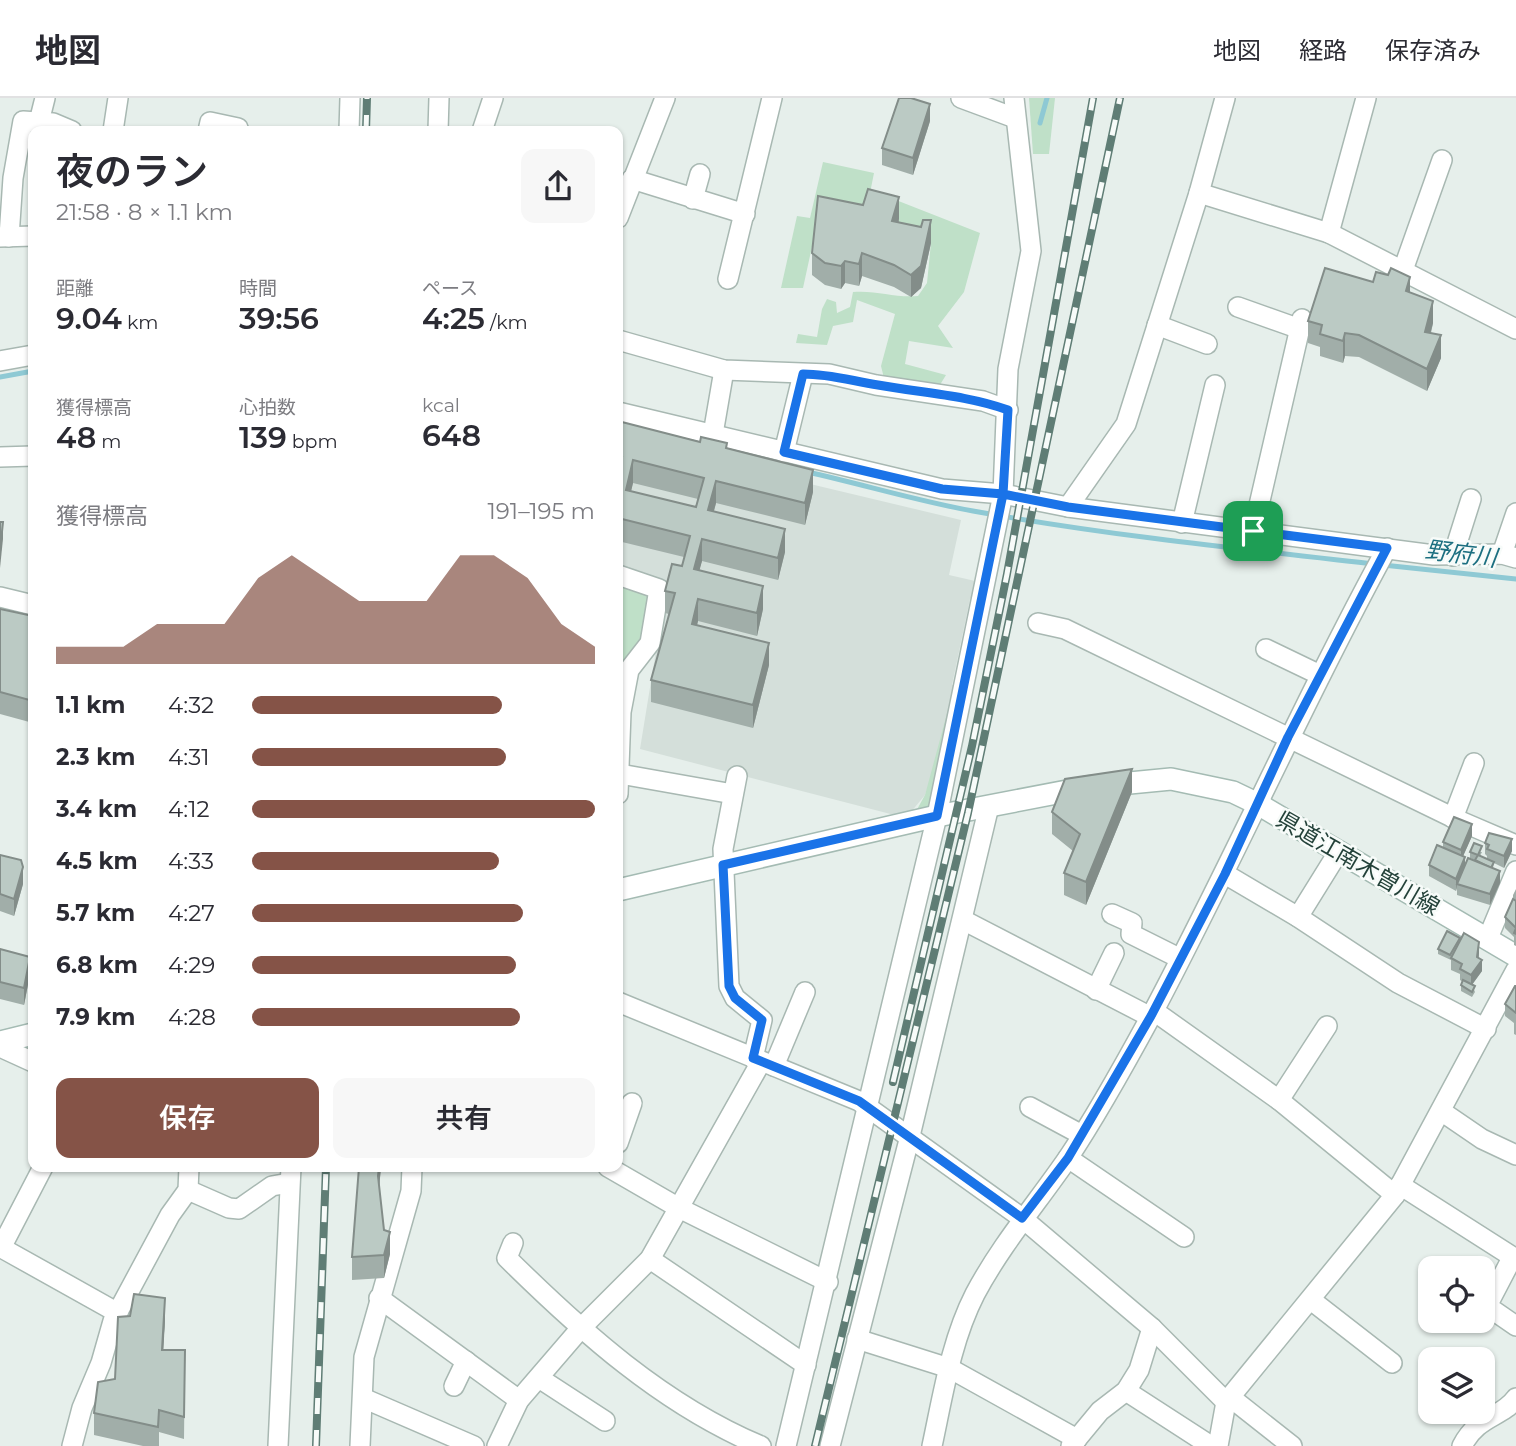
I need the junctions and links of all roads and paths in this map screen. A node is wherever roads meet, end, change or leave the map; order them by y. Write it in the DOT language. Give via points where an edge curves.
graph roads {
  1 [pos="45,98"];
  2 [pos="118,98"];
  3 [pos="350,98"];
  4 [pos="493,98"];
  5 [pos="664,98"];
  6 [pos="772,98"];
  7 [pos="961,98"];
  8 [pos="1225,98"];
  9 [pos="1366,98"];
  10 [pos="435,99"];
  11 [pos="1015,108"];
  12 [pos="39,122"];
  13 [pos="60,126"];
  14 [pos="114,126"];
  15 [pos="209,126"];
  16 [pos="229,126"];
  17 [pos="349,126"];
  18 [pos="438,126"];
  19 [pos="484,126"];
  20 [pos="1442,160"];
  21 [pos="700,174"];
  22 [pos="626,186"];
  23 [pos="1199,193"];
  24 [pos="693,199"];
  25 [pos="745,214"];
  26 [pos="1329,233"];
  27 [pos="28,236"];
  28 [pos="5,237"];
  29 [pos="1403,270"];
  30 [pos="728,279"];
  31 [pos="1238,307"];
  32 [pos="1157,325"];
  33 [pos="1516,330"];
  34 [pos="623,341"];
  35 [pos="1207,344"];
  36 [pos="28,356"];
  37 [pos="0,361"];
  38 [pos="724,370"];
  39 [pos="803,374"];
  40 [pos="1214,385"];
  41 [pos="1008,410"];
  42 [pos="623,413"];
  43 [pos="713,434"];
  44 [pos="784,452"];
  45 [pos="28,456"];
  46 [pos="0,457"];
  47 [pos="1002,499"];
  48 [pos="1471,499"];
  49 [pos="1068,507"];
  50 [pos="1516,513"];
  51 [pos="1182,523"];
  52 [pos="1253,531"];
  53 [pos="1386,550"];
  54 [pos="1453,556"];
  55 [pos="1509,556"];
  56 [pos="623,577"];
  57 [pos="0,597"];
  58 [pos="28,604"];
  59 [pos="1038,623"];
  60 [pos="1266,649"];
  61 [pos="1320,676"];
  62 [pos="623,702"];
  63 [pos="1288,737"];
  64 [pos="1474,763"];
  65 [pos="623,784"];
  66 [pos="1258,804"];
  67 [pos="989,806"];
  68 [pos="937,816"];
  69 [pos="1453,818"];
  70 [pos="1516,845"];
  71 [pos="1339,851"];
  72 [pos="723,865"];
  73 [pos="1516,871"];
  74 [pos="1225,874"];
  75 [pos="623,889"];
  76 [pos="1112,915"];
  77 [pos="1298,917"];
  78 [pos="963,920"];
  79 [pos="1488,938"];
  80 [pos="1114,953"];
  81 [pos="1516,956"];
  82 [pos="1179,958"];
  83 [pos="1516,970"];
  84 [pos="1096,990"];
  85 [pos="805,992"];
  86 [pos="623,1004"];
  87 [pos="1151,1016"];
  88 [pos="1327,1026"];
  89 [pos="1486,1029"];
  90 [pos="28,1036"];
  91 [pos="0,1045"];
  92 [pos="28,1059"];
  93 [pos="763,1062"];
  94 [pos="1279,1100"];
  95 [pos="632,1103"];
  96 [pos="866,1107"];
  97 [pos="1030,1107"];
  98 [pos="1441,1111"];
  99 [pos="623,1129"];
  100 [pos="1082,1135"];
  101 [pos="910,1136"];
  102 [pos="1516,1155"];
  103 [pos="1068,1158"];
  104 [pos="40,1172"];
  105 [pos="189,1172"];
  106 [pos="412,1172"];
  107 [pos="618,1172"];
  108 [pos="290,1175"];
  109 [pos="188,1190"];
  110 [pos="1397,1190"];
  111 [pos="679,1208"];
  112 [pos="1022,1218"];
  113 [pos="1184,1237"];
  114 [pos="513,1243"];
  115 [pos="1,1247"];
  116 [pos="1514,1258"];
  117 [pos="650,1259"];
  118 [pos="828,1282"];
  119 [pos="379,1298"];
  120 [pos="1311,1300"];
  121 [pos="118,1313"];
  122 [pos="1516,1326"];
  123 [pos="580,1328"];
  124 [pos="1152,1328"];
  125 [pos="857,1339"];
  126 [pos="466,1362"];
  127 [pos="1392,1363"];
  128 [pos="806,1365"];
  129 [pos="949,1368"];
  130 [pos="539,1378"];
  131 [pos="454,1386"];
  132 [pos="1126,1391"];
  133 [pos="363,1398"];
  134 [pos="1516,1398"];
  135 [pos="519,1400"];
  136 [pos="1228,1400"];
  137 [pos="605,1421"];
  138 [pos="1074,1442"];
  139 [pos="72,1446"];
  140 [pos="278,1446"];
  141 [pos="360,1446"];
  142 [pos="474,1446"];
  143 [pos="497,1446"];
  144 [pos="761,1446"];
  145 [pos="786,1446"];
  146 [pos="830,1446"];
  147 [pos="932,1446"];
  148 [pos="1211,1446"];
  149 [pos="1218,1446"];
  150 [pos="1292,1446"];
  151 [pos="1462,1446"];
  1 -- 12 [label="street"];
  2 -- 14 [label="street"];
  3 -- 17 [label="street"];
  4 -- 19 [label="street"];
  5 -- 22 [label="street"];
  6 -- 25 [label="street"];
  7 -- 11 [label="street"];
  8 -- 23 [label="street"];
  9 -- 26 [label="street"];
  10 -- 18 [label="street"];
  11 -- 41 [label="street" via="1031,251 1008,369"];
  12 -- 13 [label="street"];
  12 -- 28 [label="street" via="23,121"];
  15 -- 16 [label="street" via="210,122"];
  20 -- 29 [label="street"];
  21 -- 24 [label="street"];
  22 -- 24 [label="street"];
  23 -- 26 [label="street"];
  23 -- 32 [label="street"];
  24 -- 25 [label="street"];
  25 -- 30 [label="street"];
  26 -- 29 [label="street"];
  27 -- 28 [label="street"];
  29 -- 33 [label="street"];
  31 -- 52 [label="street" via="1301,324"];
  32 -- 35 [label="street"];
  32 -- 49 [label="street" via="1126,424"];
  34 -- 38 [label="street"];
  36 -- 37 [label="street"];
  38 -- 39 [label="street"];
  38 -- 43 [label="street"];
  39 -- 41 [label="street" via="830,374 983,401"];
  39 -- 44 [label="street"];
  40 -- 51 [label="street"];
  41 -- 47 [label="street"];
  42 -- 43 [label="street"];
  43 -- 44 [label="street"];
  44 -- 47 [label="street"];
  45 -- 46 [label="street"];
  47 -- 49 [label="street"];
  47 -- 68 [label="street"];
  48 -- 54 [label="street"];
  49 -- 51 [label="street"];
  50 -- 55 [label="street"];
  51 -- 52 [label="street"];
  52 -- 53 [label="street"];
  53 -- 54 [label="street"];
  53 -- 61 [label="street"];
  54 -- 55 [label="street"];
  56 -- 62 [label="street" via="659,589 650,643 629,670"];
  57 -- 58 [label="street"];
  59 -- 63 [label="street" via="1065,629"];
  60 -- 61 [label="street"];
  61 -- 63 [label="street"];
  63 -- 66 [label="street"];
  63 -- 69 [label="street"];
  64 -- 69 [label="street"];
  65 -- 72 [label="street" via="735,785"];
  66 -- 67 [label="main road, 県道江南木曽川線" via="1233,792 1171,779 1088,787"];
  66 -- 71 [label="main road, 県道江南木曽川線"];
  66 -- 74 [label="street"];
  67 -- 68 [label="main road, 県道江南木曽川線"];
  67 -- 78 [label="street"];
  68 -- 72 [label="main road, 県道江南木曽川線"];
  68 -- 96 [label="street"];
  69 -- 70 [label="street"];
  71 -- 77 [label="street"];
  71 -- 79 [label="main road, 県道江南木曽川線"];
  72 -- 75 [label="main road, 県道江南木曽川線"];
  72 -- 93 [label="street" via="729,986 735,998 762,1020"];
  73 -- 79 [label="street"];
  74 -- 77 [label="street"];
  74 -- 82 [label="street"];
  76 -- 82 [label="street" via="1132,923 1131,934"];
  77 -- 89 [label="street" via="1398,983"];
  78 -- 84 [label="street"];
  78 -- 101 [label="street"];
  79 -- 81 [label="main road, 県道江南木曽川線"];
  80 -- 84 [label="street"];
  82 -- 87 [label="street"];
  83 -- 89 [label="street"];
  84 -- 87 [label="street"];
  85 -- 93 [label="street"];
  86 -- 93 [label="street"];
  87 -- 94 [label="street" via="1161,1016"];
  87 -- 100 [label="street"];
  88 -- 94 [label="street"];
  89 -- 98 [label="street"];
  90 -- 91 [label="main road"];
  91 -- 92 [label="street"];
  93 -- 96 [label="street"];
  93 -- 111 [label="street"];
  94 -- 110 [label="street"];
  95 -- 99 [label="street"];
  96 -- 101 [label="street"];
  96 -- 118 [label="street"];
  97 -- 100 [label="street"];
  98 -- 102 [label="street"];
  98 -- 110 [label="street"];
  100 -- 103 [label="street"];
  101 -- 112 [label="street"];
  101 -- 125 [label="street"];
  103 -- 112 [label="street"];
  103 -- 113 [label="street"];
  104 -- 115 [label="street"];
  105 -- 109 [label="street"];
  106 -- 119 [label="street" via="411,1191"];
  107 -- 111 [label="street"];
  108 -- 109 [label="street" via="239,1209"];
  108 -- 140 [label="street"];
  109 -- 121 [label="street"];
  110 -- 116 [label="street"];
  110 -- 120 [label="street"];
  111 -- 117 [label="street"];
  111 -- 118 [label="street"];
  112 -- 124 [label="street"];
  112 -- 129 [label="street" via="975,1293 956,1337"];
  114 -- 123 [label="street" via="507,1258"];
  115 -- 121 [label="street"];
  116 -- 122 [label="street" via="1487,1306"];
  117 -- 123 [label="street"];
  117 -- 128 [label="street"];
  118 -- 128 [label="street"];
  119 -- 126 [label="street"];
  119 -- 133 [label="street" via="364,1357"];
  120 -- 127 [label="street"];
  120 -- 136 [label="street"];
  121 -- 139 [label="street"];
  123 -- 130 [label="street"];
  123 -- 144 [label="street" via="684,1405"];
  124 -- 132 [label="street" via="1139,1370"];
  124 -- 136 [label="street"];
  125 -- 129 [label="street"];
  125 -- 146 [label="street"];
  126 -- 131 [label="street"];
  126 -- 135 [label="street"];
  128 -- 145 [label="street"];
  129 -- 138 [label="street"];
  129 -- 147 [label="street"];
  130 -- 135 [label="street"];
  130 -- 137 [label="street"];
  132 -- 138 [label="street" via="1100,1411"];
  132 -- 148 [label="street"];
  133 -- 141 [label="street"];
  133 -- 142 [label="street"];
  134 -- 151 [label="street" via="1482,1420"];
  135 -- 143 [label="street"];
  136 -- 149 [label="street"];
  136 -- 150 [label="street"];
}
